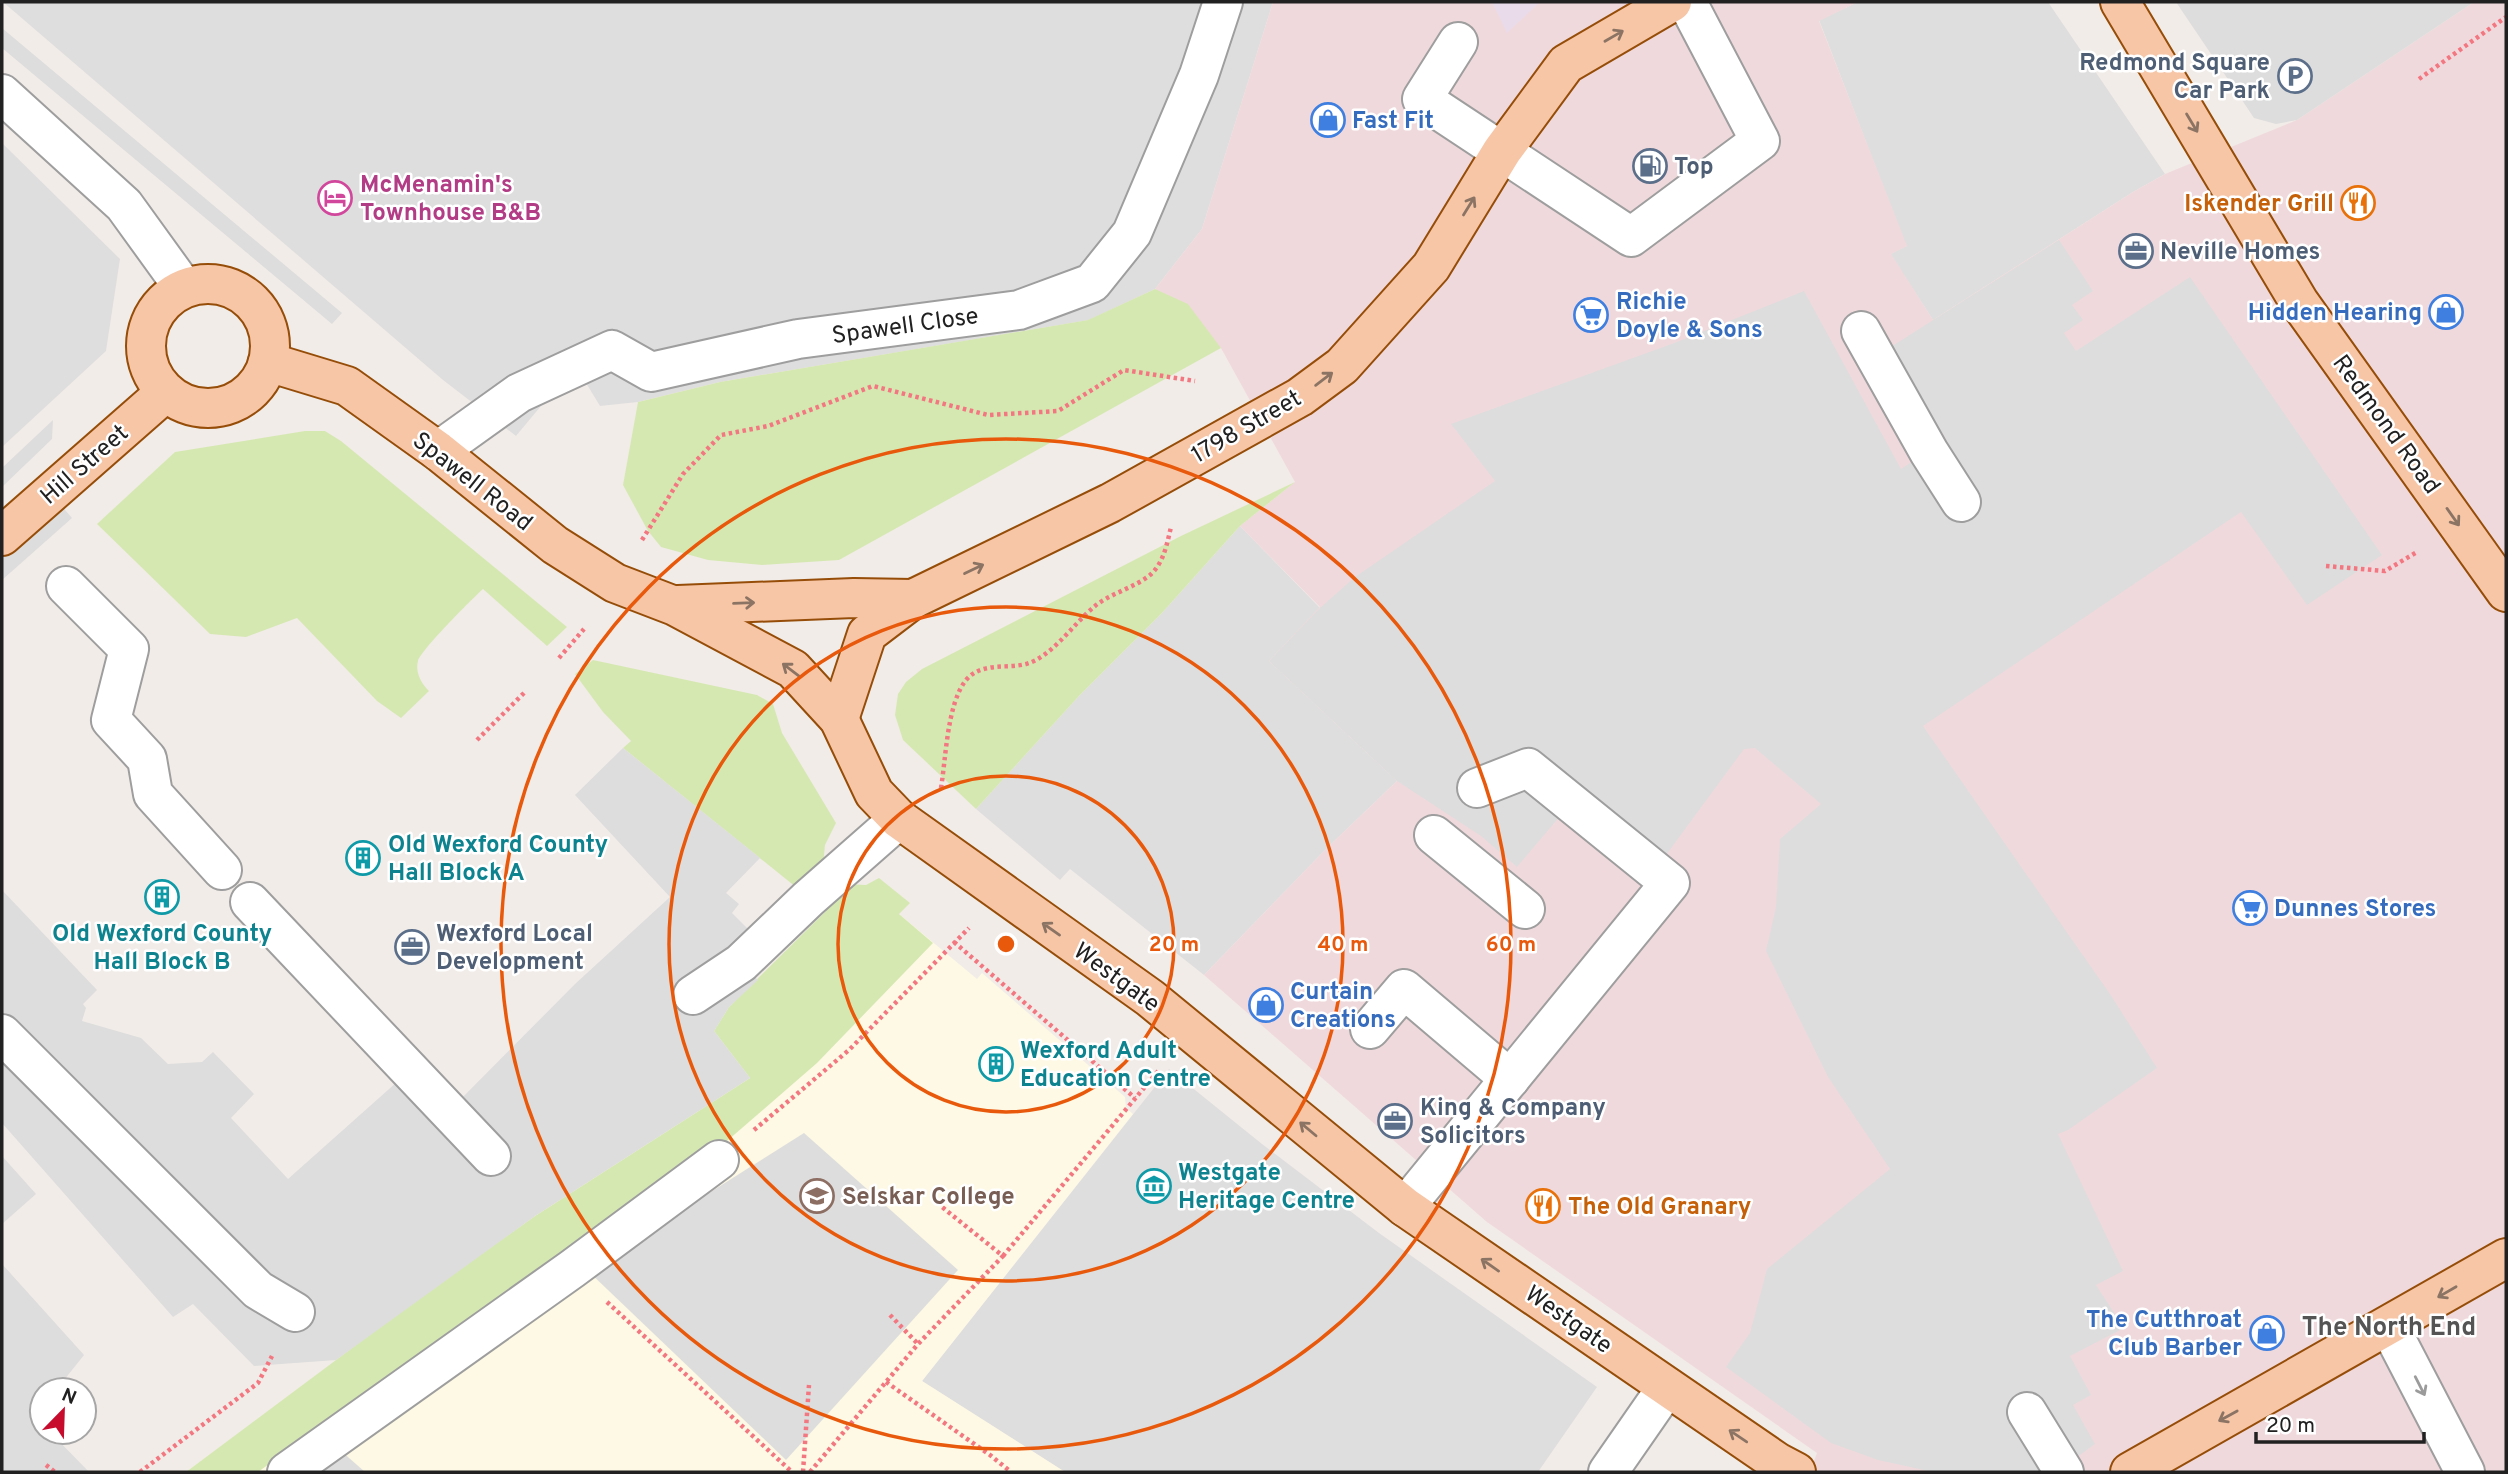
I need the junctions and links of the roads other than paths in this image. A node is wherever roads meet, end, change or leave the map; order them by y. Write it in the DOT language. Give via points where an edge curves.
graph roads {
  1 [pos="1223,2"];
  2 [pos="1672,2"];
  3 [pos="1687,2"];
  4 [pos="2120,2"];
  5 [pos="1458,42"];
  6 [pos="2,94"];
  7 [pos="1502,151"];
  8 [pos="184,288"];
  9 [pos="1861,331"];
  10 [pos="268,362"];
  11 [pos="166,392"];
  12 [pos="438,451"];
  13 [pos="1961,502"];
  14 [pos="2,536"];
  15 [pos="66,586"];
  16 [pos="2506,592"];
  17 [pos="912,599"];
  18 [pos="676,606"];
  19 [pos="839,719"];
  20 [pos="1477,788"];
  21 [pos="899,820"];
  22 [pos="1434,835"];
  23 [pos="222,870"];
  24 [pos="250,902"];
  25 [pos="1525,909"];
  26 [pos="693,995"];
  27 [pos="1370,1029"];
  28 [pos="2,1034"];
  29 [pos="1510,1079"];
  30 [pos="491,1156"];
  31 [pos="719,1160"];
  32 [pos="1405,1207"];
  33 [pos="2506,1258"];
  34 [pos="295,1311"];
  35 [pos="2389,1326"];
  36 [pos="1667,1387"];
  37 [pos="2027,1412"];
  38 [pos="288,1472"];
  39 [pos="1608,1472"];
  40 [pos="1796,1472"];
  41 [pos="2064,1472"];
  42 [pos="2130,1472"];
  43 [pos="2465,1472"];
  1 -- 12 [label="street, Spawell Close" via="1199,75 1132,233 1091,283 1019,310 798,339 651,372 612,351 520,393"];
  7 -- 2 [label="main road, 1798 Street, one-way" via="1566,64"];
  3 -- 7 [label="street" via="1760,141 1631,237"];
  4 -- 16 [label="main road, Redmond Road, one-way" via="2299,302"];
  5 -- 7 [label="street" via="1422,99"];
  6 -- 8 [label="street" via="124,205"];
  17 -- 7 [label="main road, 1798 Street, one-way" via="1110,503 1300,397 1342,366 1431,267"];
  8 -- 10 [label="main road" via="205,283 228,285 248,296 263,313 270,333"];
  8 -- 11 [label="main road" via="160,304 146,337 147,360"];
  9 -- 13 [label="street"];
  10 -- 11 [label="main road" via="254,389 237,402 204,409"];
  10 -- 12 [label="main road, Spawell Road" via="347,386"];
  11 -- 14 [label="main road, Hill Street"];
  12 -- 18 [label="main road, Spawell Road" via="555,545 615,583"];
  15 -- 23 [label="street" via="129,649 111,720 147,759 153,794"];
  18 -- 17 [label="main road, 1798 Street, one-way"];
  17 -- 19 [label="main road" via="867,634"];
  19 -- 18 [label="main road, Westgate, one-way" via="793,669"];
  19 -- 21 [label="main road, Westgate" via="874,793"];
  20 -- 29 [label="street" via="1528,768 1670,883"];
  21 -- 26 [label="street" via="741,963"];
  32 -- 21 [label="main road, Westgate, one-way" via="1150,998"];
  22 -- 25 [label="street"];
  24 -- 30 [label="street"];
  27 -- 29 [label="street" via="1404,989"];
  28 -- 34 [label="street" via="258,1290"];
  29 -- 32 [label="street"];
  31 -- 38 [label="street"];
  36 -- 32 [label="main road, Westgate, one-way"];
  33 -- 35 [label="main road, one-way"];
  35 -- 42 [label="main road, one-way"];
  35 -- 43 [label="street, one-way"];
  36 -- 39 [label="street"];
  40 -- 36 [label="main road, Westgate, one-way"];
  37 -- 41 [label="street"];
}
